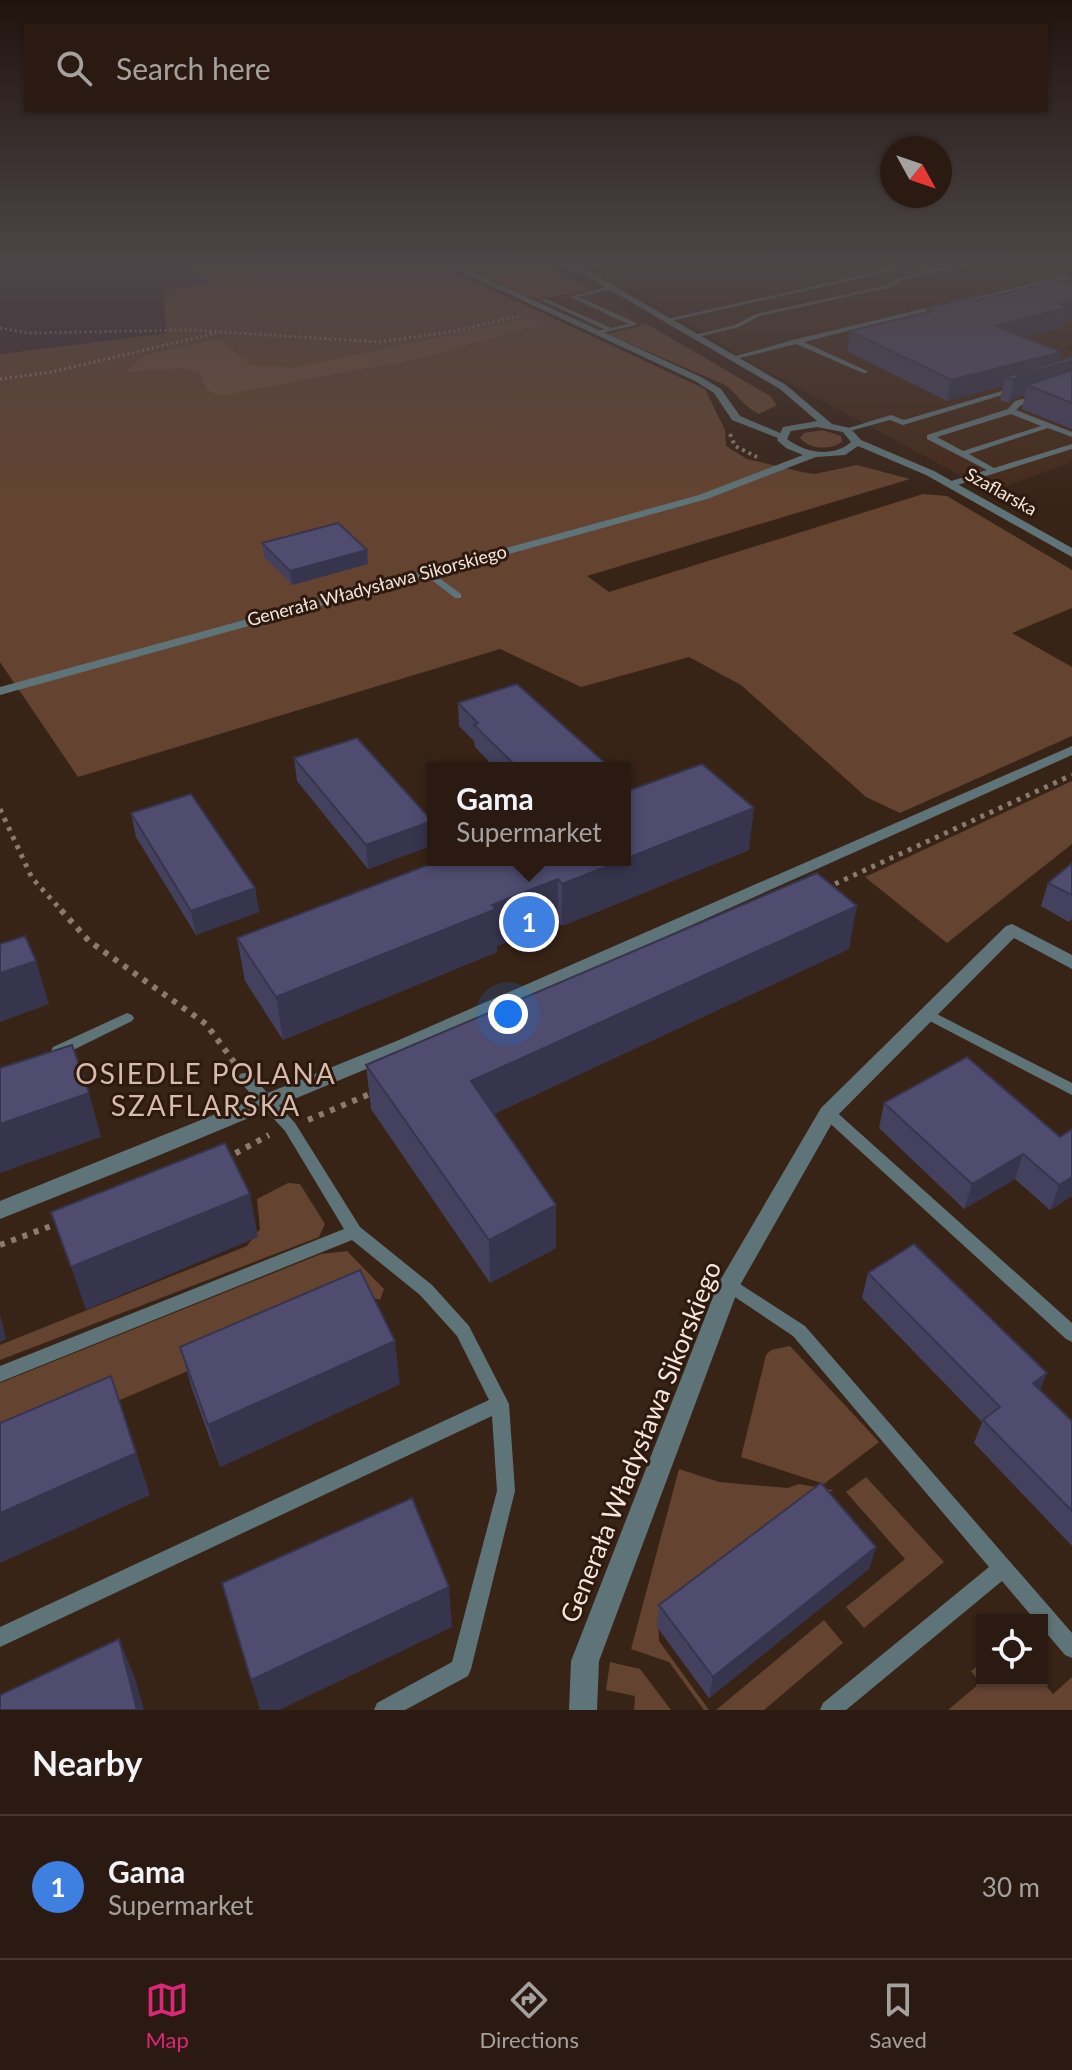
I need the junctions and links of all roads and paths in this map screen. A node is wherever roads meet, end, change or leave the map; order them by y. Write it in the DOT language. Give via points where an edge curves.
graph roads {
  1 [pos="178,343"];
  2 [pos="628,343"];
  3 [pos="706,343"];
  4 [pos="788,343"];
  5 [pos="799,343"];
  6 [pos="732,358"];
  7 [pos="865,372"];
  8 [pos="0,379"];
  9 [pos="1028,386"];
  10 [pos="1045,395"];
  11 [pos="798,399"];
  12 [pos="727,406"];
  13 [pos="1011,411"];
  14 [pos="828,425"];
  15 [pos="795,426"];
  16 [pos="1048,426"];
  17 [pos="732,430"];
  18 [pos="846,430"];
  19 [pos="1072,435"];
  20 [pos="782,436"];
  21 [pos="857,442"];
  22 [pos="1072,446"];
  23 [pos="791,447"];
  24 [pos="843,452"];
  25 [pos="815,454"];
  26 [pos="962,454"];
  27 [pos="761,458"];
  28 [pos="911,465"];
  29 [pos="994,471"];
  30 [pos="753,480"];
  31 [pos="951,484"];
  32 [pos="1072,553"];
  33 [pos="427,572"];
  34 [pos="458,596"];
  35 [pos="0,691"];
  36 [pos="1072,750"];
  37 [pos="1072,775"];
  38 [pos="0,809"];
  39 [pos="816,893"];
  40 [pos="1072,963"];
  41 [pos="927,1014"];
  42 [pos="127,1018"];
  43 [pos="39,1058"];
  44 [pos="245,1078"];
  45 [pos="1072,1090"];
  46 [pos="374,1092"];
  47 [pos="267,1105"];
  48 [pos="828,1113"];
  49 [pos="290,1127"];
  50 [pos="219,1161"];
  51 [pos="0,1210"];
  52 [pos="71,1218"];
  53 [pos="354,1232"];
  54 [pos="0,1245"];
  55 [pos="729,1284"];
  56 [pos="1072,1334"];
  57 [pos="0,1374"];
  58 [pos="500,1404"];
  59 [pos="1003,1568"];
  60 [pos="0,1637"];
  61 [pos="1072,1648"];
  62 [pos="384,1710"];
  63 [pos="583,1710"];
  64 [pos="830,1710"];
  1 -- 8 [label="path"];
  2 -- 12 [label="street" via="707,384"];
  3 -- 6 [label="street"];
  4 -- 6 [label="lane"];
  5 -- 7 [label="lane"];
  6 -- 11 [label="street"];
  9 -- 18 [label="lane" via="903,423 891,417"];
  10 -- 13 [label="lane" via="1018,403"];
  11 -- 14 [label="street"];
  11 -- 15 [label="street"];
  12 -- 15 [label="street" via="761,421"];
  12 -- 20 [label="street" via="743,422"];
  13 -- 16 [label="lane"];
  13 -- 26 [label="lane" via="930,437"];
  14 -- 15 [label="street"];
  14 -- 18 [label="street"];
  15 -- 20 [label="street"];
  16 -- 19 [label="lane"];
  16 -- 26 [label="lane"];
  17 -- 27 [label="path" via="735,446"];
  18 -- 21 [label="street"];
  20 -- 23 [label="street"];
  21 -- 24 [label="street"];
  21 -- 28 [label="street, Szaflarska"];
  22 -- 29 [label="lane"];
  23 -- 25 [label="street"];
  23 -- 30 [label="street, Generała Władysława Sikorskiego"];
  24 -- 25 [label="street, Szaflarska"];
  24 -- 28 [label="street, Szaflarska"];
  25 -- 30 [label="street, Generała Władysława Sikorskiego"];
  26 -- 29 [label="lane"];
  28 -- 31 [label="street, Szaflarska"];
  29 -- 31 [label="lane"];
  30 -- 33 [label="street, Generała Władysława Sikorskiego"];
  31 -- 32 [label="street, Szaflarska"];
  33 -- 34 [label="lane"];
  33 -- 35 [label="street, Generała Władysława Sikorskiego"];
  36 -- 47 [label="street"];
  37 -- 39 [label="path"];
  38 -- 44 [label="path" via="32,878 89,941 206,1024"];
  40 -- 41 [label="street, Generała Władysława Sikorskiego" via="1012,930"];
  41 -- 45 [label="lane"];
  41 -- 48 [label="street, Generała Władysława Sikorskiego"];
  42 -- 43 [label="lane"];
  44 -- 47 [label="lane"];
  46 -- 49 [label="path"];
  47 -- 49 [label="lane"];
  47 -- 51 [label="street"];
  48 -- 55 [label="street, Generała Władysława Sikorskiego"];
  48 -- 56 [label="lane"];
  49 -- 50 [label="path"];
  49 -- 53 [label="lane"];
  52 -- 54 [label="path"];
  53 -- 57 [label="lane"];
  53 -- 58 [label="lane" via="426,1290 463,1331"];
  55 -- 59 [label="lane" via="799,1331"];
  55 -- 63 [label="street, Generała Władysława Sikorskiego" via="585,1661"];
  58 -- 60 [label="lane"];
  58 -- 62 [label="lane" via="506,1491 461,1669"];
  59 -- 61 [label="lane"];
  59 -- 64 [label="lane"];
}
